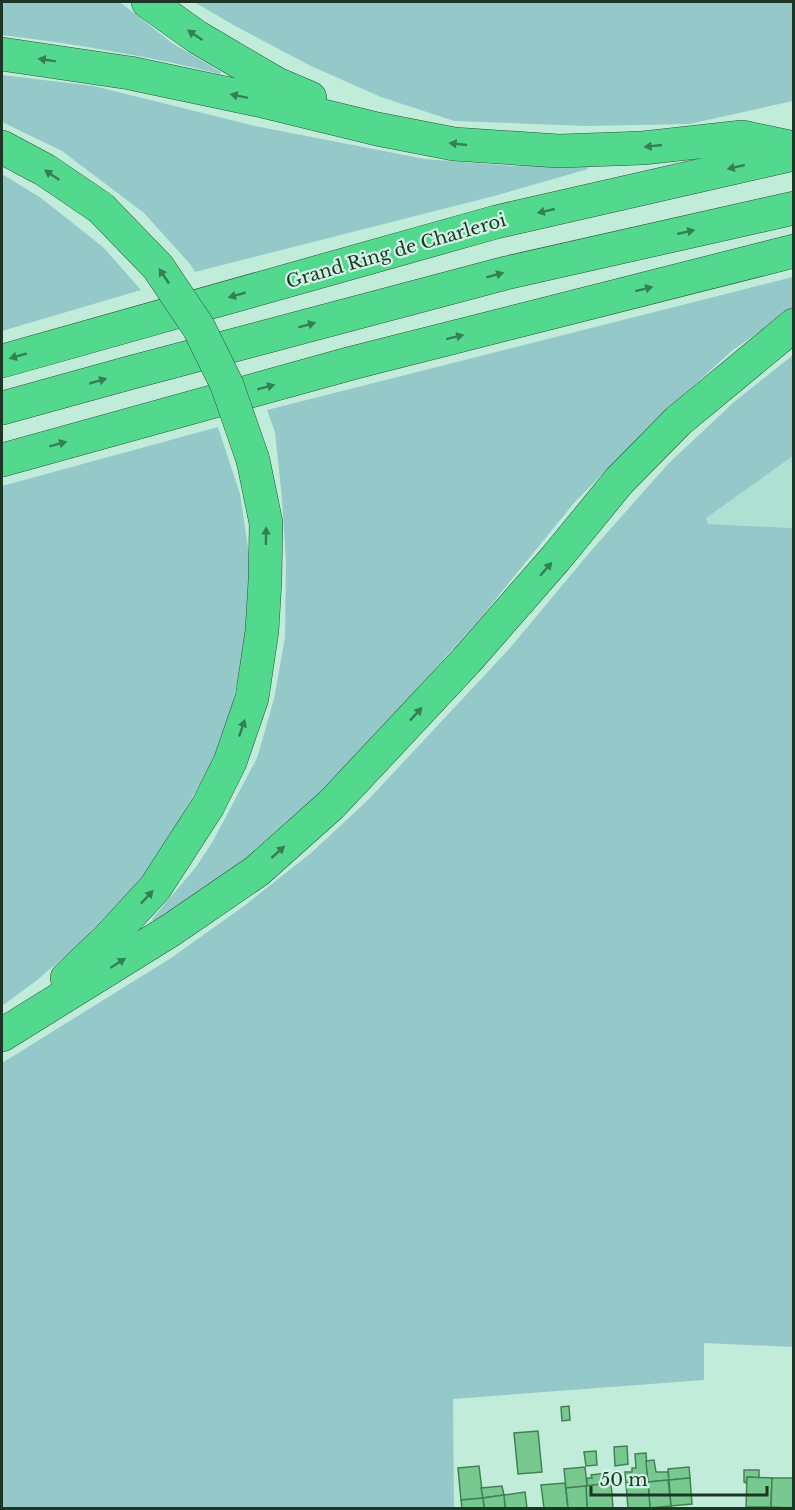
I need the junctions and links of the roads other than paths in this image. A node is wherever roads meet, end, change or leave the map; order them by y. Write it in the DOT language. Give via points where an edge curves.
graph roads {
  1 [pos="148,2"];
  2 [pos="2,54"];
  3 [pos="377,129"];
  4 [pos="2,147"];
  5 [pos="794,148"];
  6 [pos="794,154"];
  7 [pos="794,208"];
  8 [pos="794,251"];
  9 [pos="794,326"];
  10 [pos="2,361"];
  11 [pos="2,408"];
  12 [pos="2,460"];
  13 [pos="8,1031"];
  3 -- 1 [label="highway, one-way" via="277,84 196,37"];
  3 -- 2 [label="highway, one-way" via="130,73"];
  5 -- 3 [label="highway, one-way" via="742,136 643,148 559,151 454,144"];
  13 -- 4 [label="highway, one-way, bridge" via="107,940 155,888 208,806 230,762 252,698 262,631 266,523 253,460 227,385 200,328 158,267 100,208 45,170"];
  6 -- 10 [label="highway, Grand Ring de Charleroi, one-way" via="496,222"];
  11 -- 7 [label="highway, one-way" via="506,273"];
  12 -- 8 [label="highway, one-way" via="352,363"];
  13 -- 9 [label="highway, one-way" via="171,930 256,871 332,804 466,661 626,474 678,421"];
}
